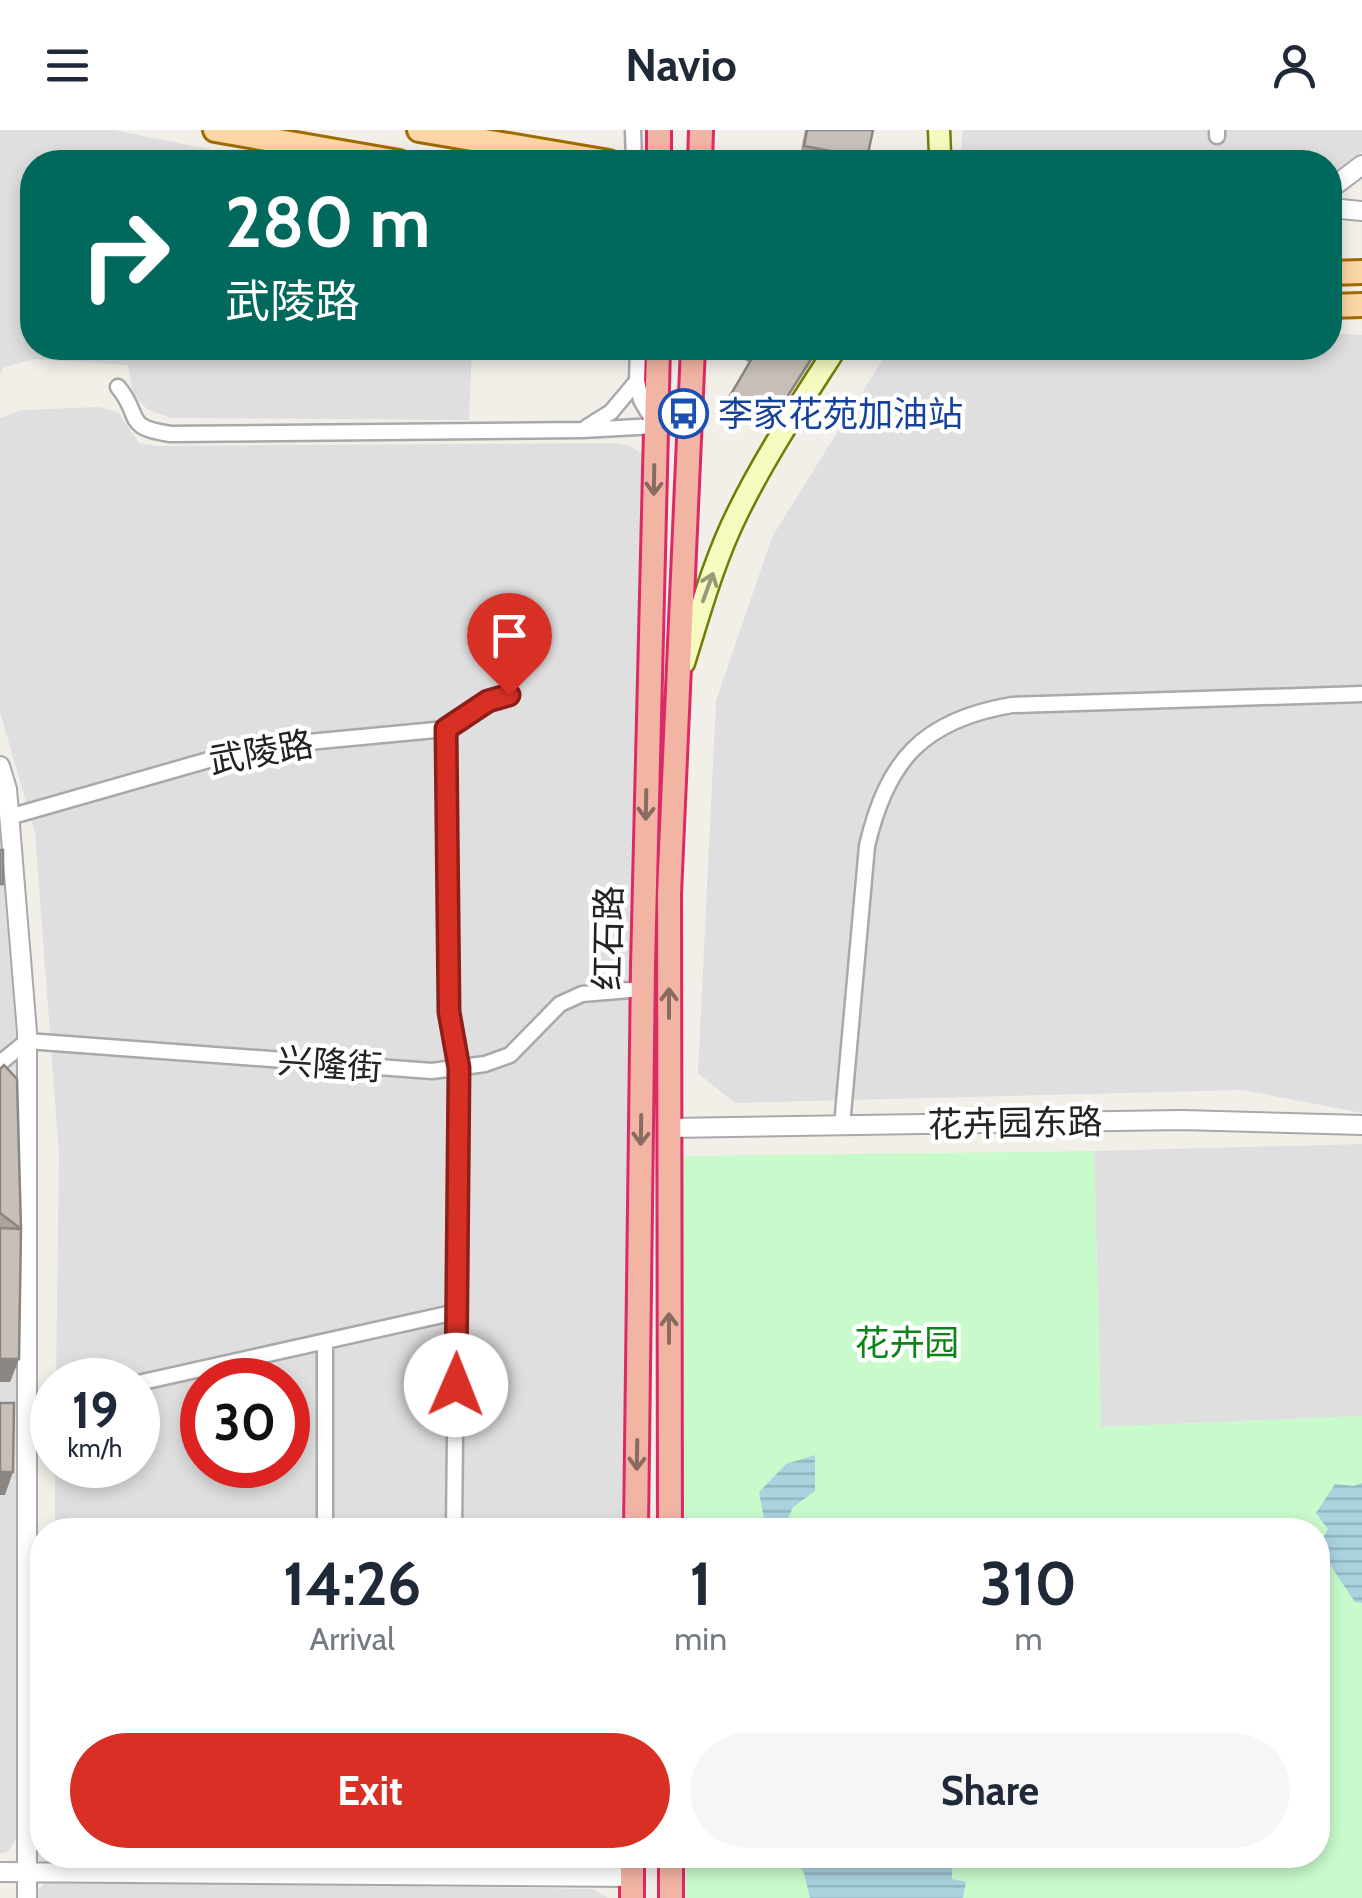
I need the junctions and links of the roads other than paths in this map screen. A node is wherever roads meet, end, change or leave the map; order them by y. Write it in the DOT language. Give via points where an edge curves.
graph roads {
  1 [pos="215,130"];
  2 [pos="419,130"];
  3 [pos="331,150"];
  4 [pos="540,150"];
  5 [pos="638,360"];
  6 [pos="658,360"];
  7 [pos="692,360"];
  8 [pos="828,360"];
  9 [pos="637,381"];
  10 [pos="118,387"];
  11 [pos="656,426"];
  12 [pos="582,430"];
  13 [pos="680,680"];
  14 [pos="1362,694"];
  15 [pos="509,695"];
  16 [pos="446,729"];
  17 [pos="0,766"];
  18 [pos="9,817"];
  19 [pos="642,990"];
  20 [pos="27,1041"];
  21 [pos="0,1063"];
  22 [pos="459,1068"];
  23 [pos="1362,1124"];
  24 [pos="842,1126"];
  25 [pos="669,1128"];
  26 [pos="456,1312"];
  27 [pos="325,1342"];
  28 [pos="160,1378"];
  29 [pos="30,1407"];
  30 [pos="27,1408"];
  31 [pos="32,1518"];
  32 [pos="324,1518"];
  33 [pos="454,1518"];
  34 [pos="636,1518"];
  35 [pos="670,1518"];
  36 [pos="30,1718"];
  37 [pos="176,1868"];
  38 [pos="427,1868"];
  39 [pos="671,1868"];
  40 [pos="0,1872"];
  41 [pos="26,1872"];
  42 [pos="632,1876"];
  43 [pos="27,1898"];
  44 [pos="672,1898"];
  1 -- 3 [label="main road"];
  2 -- 4 [label="main road"];
  5 -- 9 [label="street"];
  6 -- 11 [label="highway, 红石路"];
  7 -- 13 [label="highway, 红石路"];
  13 -- 8 [label="main road, 红石路, one-way" via="737,513"];
  9 -- 11 [label="street"];
  9 -- 12 [label="street" via="611,412"];
  10 -- 12 [label="street" via="134,421 171,434"];
  11 -- 12 [label="street"];
  11 -- 19 [label="highway, 红石路, one-way"];
  25 -- 13 [label="highway, 红石路, one-way"];
  14 -- 24 [label="street" via="1012,705 974,711 939,728 893,771 877,803 867,846"];
  15 -- 16 [label="street, 武陵路"];
  16 -- 18 [label="street, 武陵路" via="230,756"];
  16 -- 22 [label="street" via="449,1012"];
  17 -- 18 [label="street"];
  18 -- 20 [label="street"];
  19 -- 22 [label="street, 兴隆街" via="582,994 560,1004 510,1054"];
  19 -- 34 [label="highway, 红石路, one-way"];
  20 -- 21 [label="street"];
  20 -- 22 [label="street, 兴隆街"];
  20 -- 30 [label="street"];
  22 -- 26 [label="street"];
  23 -- 24 [label="street, 花卉园东路"];
  24 -- 25 [label="street, 花卉园东路"];
  35 -- 25 [label="highway, 红石路, one-way"];
  26 -- 27 [label="street"];
  26 -- 33 [label="street"];
  27 -- 28 [label="street"];
  27 -- 32 [label="street"];
  29 -- 30 [label="street"];
  30 -- 31 [label="street"];
  36 -- 41 [label="street"];
  37 -- 41 [label="street"];
  38 -- 42 [label="street"];
  39 -- 44 [label="highway"];
  40 -- 41 [label="street"];
  41 -- 43 [label="street"];
}
